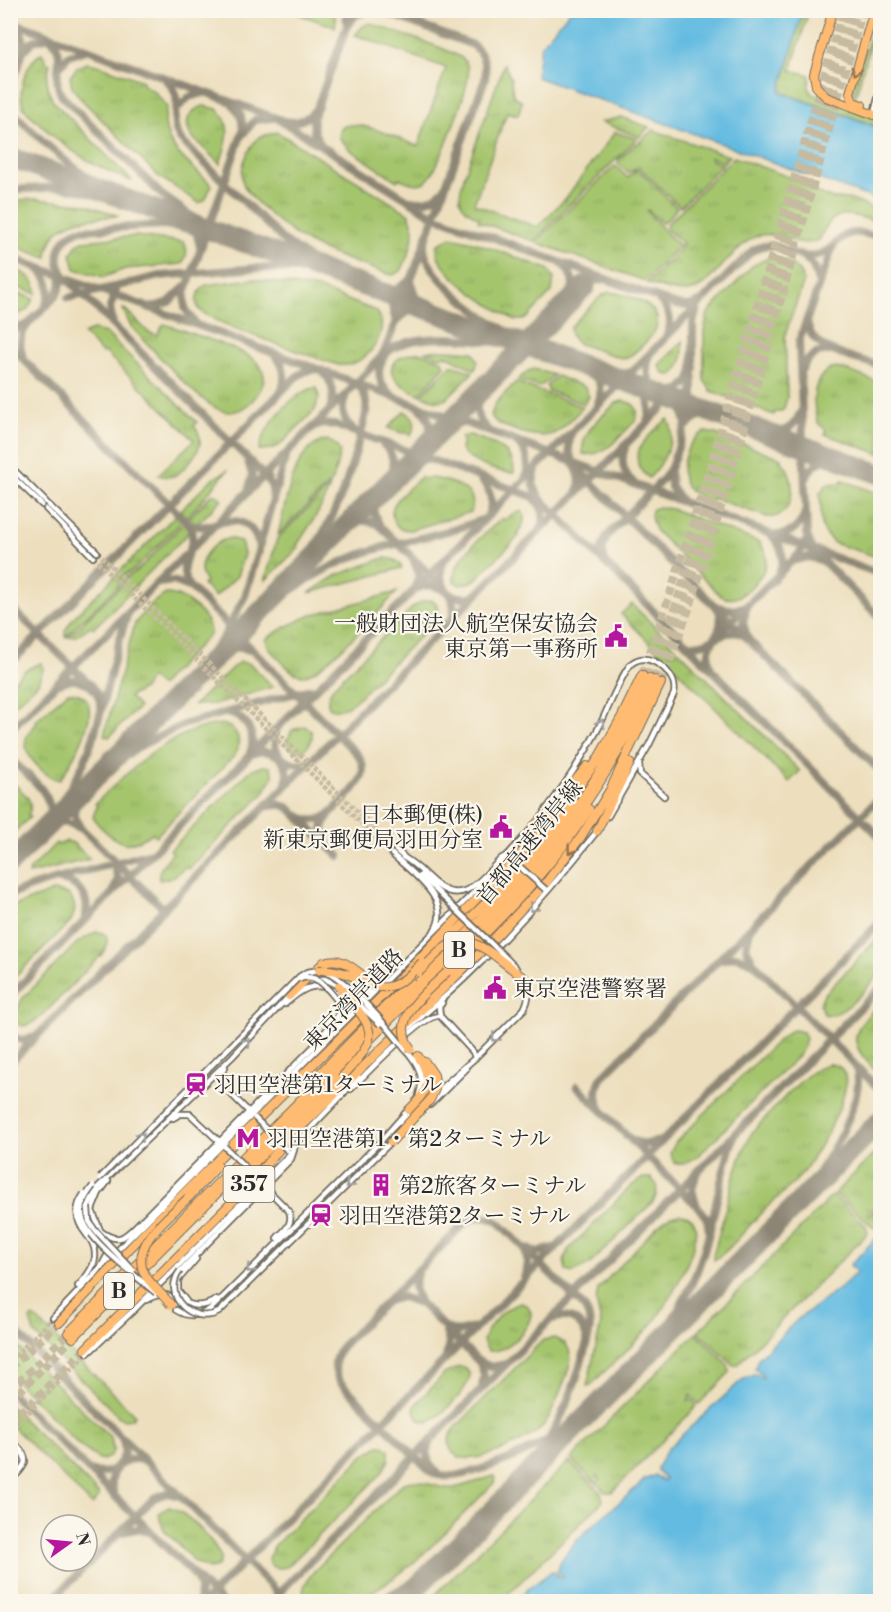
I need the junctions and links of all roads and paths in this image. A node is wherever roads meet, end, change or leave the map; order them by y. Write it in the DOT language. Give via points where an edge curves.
graph roads {
  1 [pos="833,10"];
  2 [pos="874,10"];
  3 [pos="817,66"];
  4 [pos="850,91"];
  5 [pos="880,91"];
  6 [pos="878,110"];
  7 [pos="880,117"];
  8 [pos="10,466"];
  9 [pos="10,474"];
  10 [pos="46,505"];
  11 [pos="95,554"];
  12 [pos="653,681"];
  13 [pos="622,716"];
  14 [pos="622,747"];
  15 [pos="609,756"];
  16 [pos="639,764"];
  17 [pos="640,774"];
  18 [pos="632,776"];
  19 [pos="664,796"];
  20 [pos="533,827"];
  21 [pos="597,831"];
  22 [pos="403,857"];
  23 [pos="509,858"];
  24 [pos="510,879"];
  25 [pos="546,891"];
  26 [pos="519,899"];
  27 [pos="423,943"];
  28 [pos="497,953"];
  29 [pos="413,965"];
  30 [pos="322,966"];
  31 [pos="525,979"];
  32 [pos="381,985"];
  33 [pos="336,989"];
  34 [pos="289,992"];
  35 [pos="447,996"];
  36 [pos="276,1011"];
  37 [pos="440,1016"];
  38 [pos="413,1019"];
  39 [pos="312,1048"];
  40 [pos="408,1049"];
  41 [pos="418,1056"];
  42 [pos="232,1057"];
  43 [pos="474,1058"];
  44 [pos="259,1102"];
  45 [pos="240,1103"];
  46 [pos="268,1110"];
  47 [pos="409,1110"];
  48 [pos="252,1115"];
  49 [pos="163,1125"];
  50 [pos="270,1130"];
  51 [pos="212,1134"];
  52 [pos="381,1140"];
  53 [pos="391,1142"];
  54 [pos="222,1144"];
  55 [pos="211,1150"];
  56 [pos="288,1151"];
  57 [pos="116,1170"];
  58 [pos="261,1183"];
  59 [pos="93,1186"];
  60 [pos="273,1195"];
  61 [pos="253,1196"];
  62 [pos="99,1230"];
  63 [pos="166,1245"];
  64 [pos="202,1248"];
  65 [pos="267,1253"];
  66 [pos="94,1274"];
  67 [pos="141,1279"];
  68 [pos="223,1295"];
  69 [pos="196,1306"];
  70 [pos="136,1308"];
  71 [pos="173,1308"];
  72 [pos="56,1318"];
  73 [pos="87,1351"];
  74 [pos="10,1439"];
  75 [pos="10,1481"];
  1 -- 3 [label="highway"];
  2 -- 4 [label="highway, one-way"];
  3 -- 4 [label="highway" via="818,83 825,93 841,99"];
  3 -- 7 [label="highway" via="814,79 822,94"];
  4 -- 6 [label="highway" via="853,102"];
  5 -- 6 [label="street"];
  8 -- 10 [label="street"];
  9 -- 10 [label="street"];
  10 -- 11 [label="street"];
  12 -- 13 [label="highway, 東京湾岸道路 / 357"];
  12 -- 14 [label="highway, 首都高速湾岸線 / B"];
  12 -- 15 [label="highway, 首都高速湾岸線 / B"];
  12 -- 21 [label="highway" via="657,698"];
  12 -- 38 [label="highway, 357, one-way" via="614,784 570,853 526,905"];
  13 -- 20 [label="highway" via="573,784"];
  13 -- 29 [label="highway, 東京湾岸道路 / 357" via="596,762 555,816"];
  14 -- 26 [label="highway" via="579,825"];
  14 -- 63 [label="highway, 首都高速湾岸線 / B" via="582,810 527,880"];
  15 -- 24 [label="highway"];
  15 -- 50 [label="highway, 首都高速湾岸線 / B" via="570,817 522,876"];
  16 -- 17 [label="street"];
  16 -- 18 [label="street"];
  20 -- 16 [label="street, one-way" via="572,773 628,668 645,658 671,676 675,691"];
  17 -- 18 [label="street"];
  17 -- 19 [label="street"];
  18 -- 21 [label="street"];
  20 -- 23 [label="street"];
  21 -- 25 [label="street"];
  22 -- 23 [label="street" via="438,886 456,893 472,888 502,858"];
  22 -- 27 [label="street" via="394,852 437,901 440,912 437,925"];
  22 -- 28 [label="street, bridge"];
  23 -- 25 [label="street, bridge"];
  23 -- 27 [label="street"];
  24 -- 29 [label="highway"];
  24 -- 30 [label="highway, bridge" via="401,982 385,988 374,986"];
  25 -- 35 [label="street, one-way"];
  26 -- 38 [label="highway"];
  26 -- 40 [label="highway, bridge" via="407,1013 403,1030"];
  27 -- 32 [label="street"];
  28 -- 31 [label="highway"];
  28 -- 50 [label="highway, bridge" via="463,941 441,951 329,1063"];
  29 -- 46 [label="highway, 東京湾岸道路 / 357"];
  30 -- 34 [label="highway"];
  30 -- 40 [label="street, bridge"];
  31 -- 43 [label="street, one-way" via="529,992 526,1006"];
  32 -- 33 [label="street" via="354,998 345,997"];
  32 -- 48 [label="street"];
  33 -- 34 [label="street" via="325,979 313,979"];
  33 -- 36 [label="street" via="309,988"];
  33 -- 39 [label="street" via="345,1003 344,1015"];
  33 -- 40 [label="street, bridge"];
  33 -- 63 [label="highway, bridge" via="363,1016 370,1034 363,1054 186,1230"];
  34 -- 36 [label="street"];
  34 -- 39 [label="street, bridge" via="301,979 310,976 337,1000 338,1016"];
  59 -- 34 [label="street, one-way, bridge"];
  35 -- 37 [label="street" via="439,1007"];
  35 -- 56 [label="street" via="362,1071"];
  42 -- 36 [label="street, one-way"];
  37 -- 43 [label="street"];
  37 -- 58 [label="street" via="418,1025 376,1064 295,1149 291,1159"];
  38 -- 73 [label="highway, 357" via="294,1134"];
  39 -- 44 [label="street"];
  40 -- 41 [label="highway"];
  40 -- 47 [label="street" via="422,1077 421,1088"];
  41 -- 47 [label="highway" via="427,1084"];
  41 -- 53 [label="highway, bridge" via="432,1071 436,1087 430,1100"];
  42 -- 45 [label="street" via="221,1072 221,1083"];
  42 -- 49 [label="street"];
  43 -- 52 [label="street"];
  43 -- 53 [label="street, bridge"];
  44 -- 45 [label="street" via="248,1106"];
  44 -- 48 [label="street"];
  45 -- 48 [label="street"];
  46 -- 71 [label="highway, bridge" via="148,1238 141,1256 142,1266"];
  46 -- 72 [label="highway, 東京湾岸道路 / 357"];
  47 -- 52 [label="street"];
  48 -- 54 [label="street"];
  48 -- 56 [label="street, bridge"];
  49 -- 51 [label="street" via="180,1114 190,1114"];
  49 -- 57 [label="street"];
  50 -- 63 [label="highway, 首都高速湾岸線 / B" via="70,1335"];
  51 -- 54 [label="street"];
  51 -- 55 [label="street"];
  52 -- 65 [label="street"];
  53 -- 64 [label="street, one-way, bridge" via="219,1312 202,1316 184,1308 174,1292 180,1271"];
  54 -- 55 [label="street"];
  54 -- 58 [label="street, bridge"];
  54 -- 66 [label="street"];
  55 -- 62 [label="street" via="124,1237 111,1238"];
  56 -- 58 [label="street"];
  57 -- 62 [label="street" via="93,1204"];
  57 -- 67 [label="street, bridge" via="97,1188 88,1207 89,1221"];
  58 -- 60 [label="street"];
  58 -- 61 [label="street"];
  58 -- 70 [label="street"];
  59 -- 67 [label="street, bridge" via="82,1206 85,1226"];
  59 -- 72 [label="street, bridge" via="81,1198 77,1211 79,1224 95,1251 94,1266"];
  60 -- 61 [label="street" via="263,1192"];
  60 -- 65 [label="street" via="289,1211 291,1219"];
  61 -- 64 [label="street"];
  62 -- 66 [label="street" via="106,1239 108,1254"];
  64 -- 69 [label="street" via="177,1286 183,1299"];
  65 -- 68 [label="street, one-way"];
  66 -- 72 [label="street"];
  67 -- 71 [label="street, bridge"];
  68 -- 69 [label="street" via="210,1304"];
  68 -- 71 [label="street" via="199,1315 188,1316"];
  69 -- 70 [label="street" via="166,1294 152,1297"];
  70 -- 73 [label="street"];
  74 -- 75 [label="street" via="24,1452 26,1460"];
}
